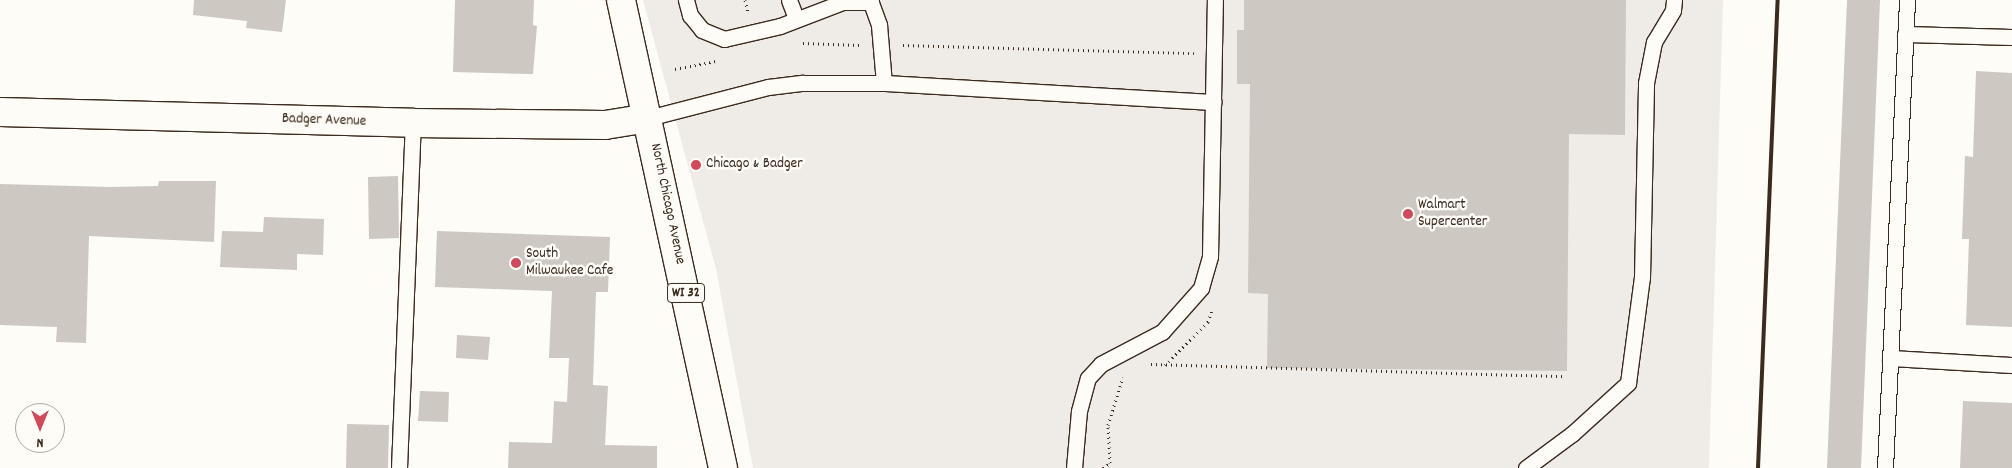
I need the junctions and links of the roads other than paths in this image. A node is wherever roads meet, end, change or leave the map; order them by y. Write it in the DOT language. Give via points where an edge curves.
graph roads {
  1 [pos="621,0"];
  2 [pos="686,0"];
  3 [pos="789,0"];
  4 [pos="1215,0"];
  5 [pos="1674,0"];
  6 [pos="1907,0"];
  7 [pos="870,1"];
  8 [pos="796,18"];
  9 [pos="1905,34"];
  10 [pos="2012,37"];
  11 [pos="884,83"];
  12 [pos="1213,102"];
  13 [pos="0,112"];
  14 [pos="648,118"];
  15 [pos="413,123"];
  16 [pos="1890,358"];
  17 [pos="2012,366"];
  18 [pos="399,468"];
  19 [pos="724,468"];
  20 [pos="1074,468"];
  21 [pos="1526,468"];
  22 [pos="1885,468"];
  1 -- 14 [label="street, North Chicago Avenue / WI 32"];
  2 -- 8 [label="lane" via="690,15 702,30 724,39 780,26"];
  3 -- 8 [label="lane"];
  4 -- 12 [label="lane"];
  5 -- 21 [label="lane" via="1674,10 1654,42 1646,83 1642,277 1628,383 1572,434"];
  6 -- 9 [label="lane"];
  7 -- 8 [label="lane" via="843,2"];
  7 -- 11 [label="lane" via="882,46"];
  9 -- 10 [label="lane"];
  9 -- 16 [label="lane"];
  11 -- 12 [label="lane"];
  11 -- 14 [label="lane" via="803,83 768,87"];
  12 -- 20 [label="lane" via="1210,256 1201,288 1162,332 1101,364 1088,378 1079,411"];
  13 -- 15 [label="street, Badger Avenue"];
  14 -- 15 [label="street, Badger Avenue" via="605,125"];
  14 -- 19 [label="street, North Chicago Avenue / WI 32"];
  15 -- 18 [label="lane"];
  16 -- 17 [label="lane"];
  16 -- 22 [label="lane"];
}
